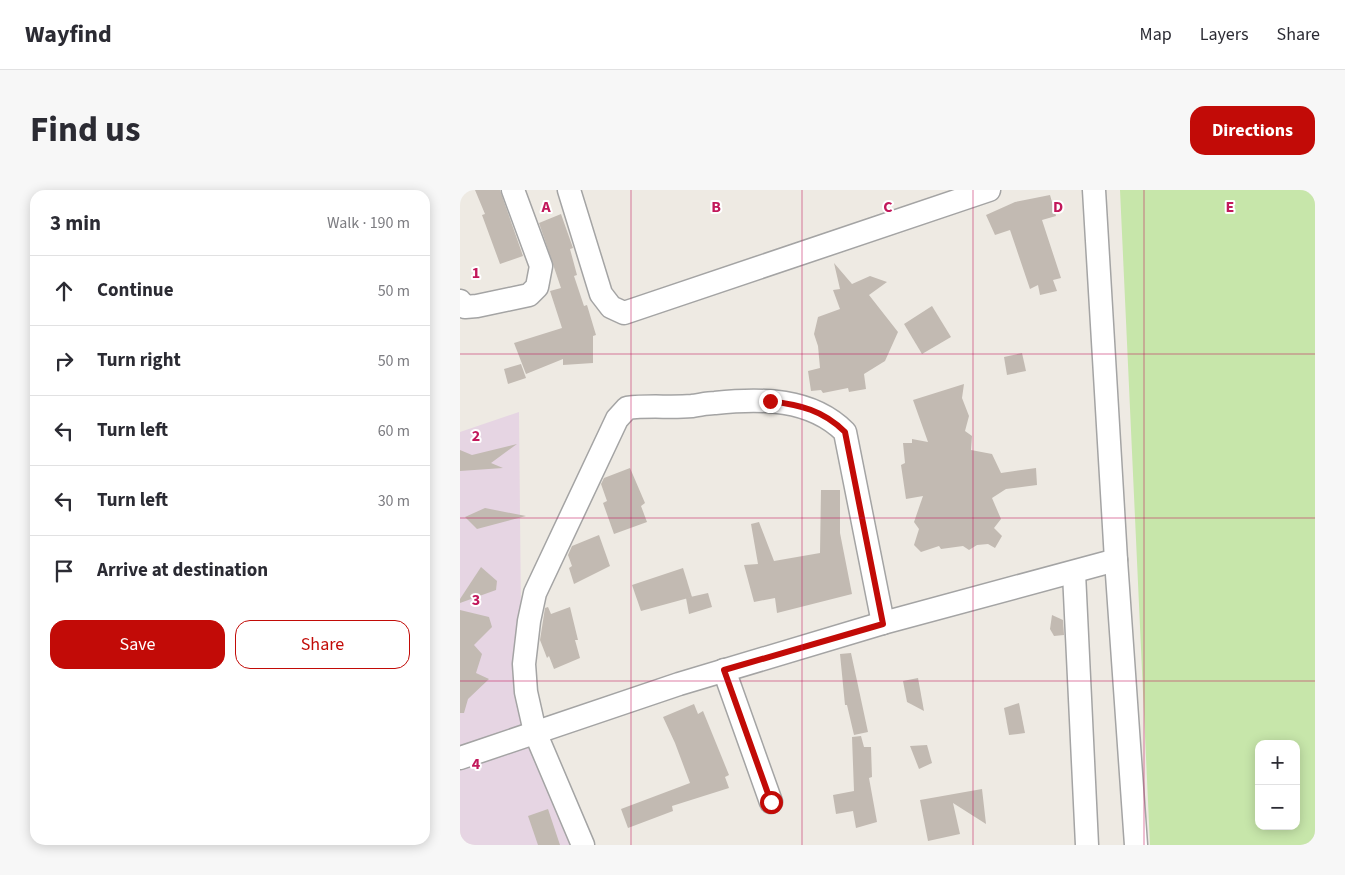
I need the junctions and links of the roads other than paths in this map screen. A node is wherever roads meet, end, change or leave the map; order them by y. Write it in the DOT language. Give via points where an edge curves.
graph roads {
  1 [pos="513,190"];
  2 [pos="569,190"];
  3 [pos="989,190"];
  4 [pos="1094,190"];
  5 [pos="460,301"];
  6 [pos="1116,560"];
  7 [pos="1074,573"];
  8 [pos="883,624"];
  9 [pos="724,670"];
  10 [pos="535,732"];
  11 [pos="460,758"];
  12 [pos="771,802"];
  13 [pos="582,845"];
  14 [pos="1087,845"];
  15 [pos="1136,845"];
  1 -- 5 [label="street" via="541,266 537,287 529,295 477,306 465,307"];
  2 -- 3 [label="street" via="601,294 611,308 624,313"];
  4 -- 6 [label="street"];
  6 -- 7 [label="street"];
  6 -- 15 [label="street"];
  7 -- 8 [label="street"];
  7 -- 14 [label="street"];
  8 -- 9 [label="street"];
  8 -- 10 [label="street" via="845,432 834,421 795,404 770,401 627,408 617,419 536,593 524,664"];
  9 -- 10 [label="street"];
  9 -- 12 [label="street"];
  10 -- 11 [label="street"];
  10 -- 13 [label="street"];
}
